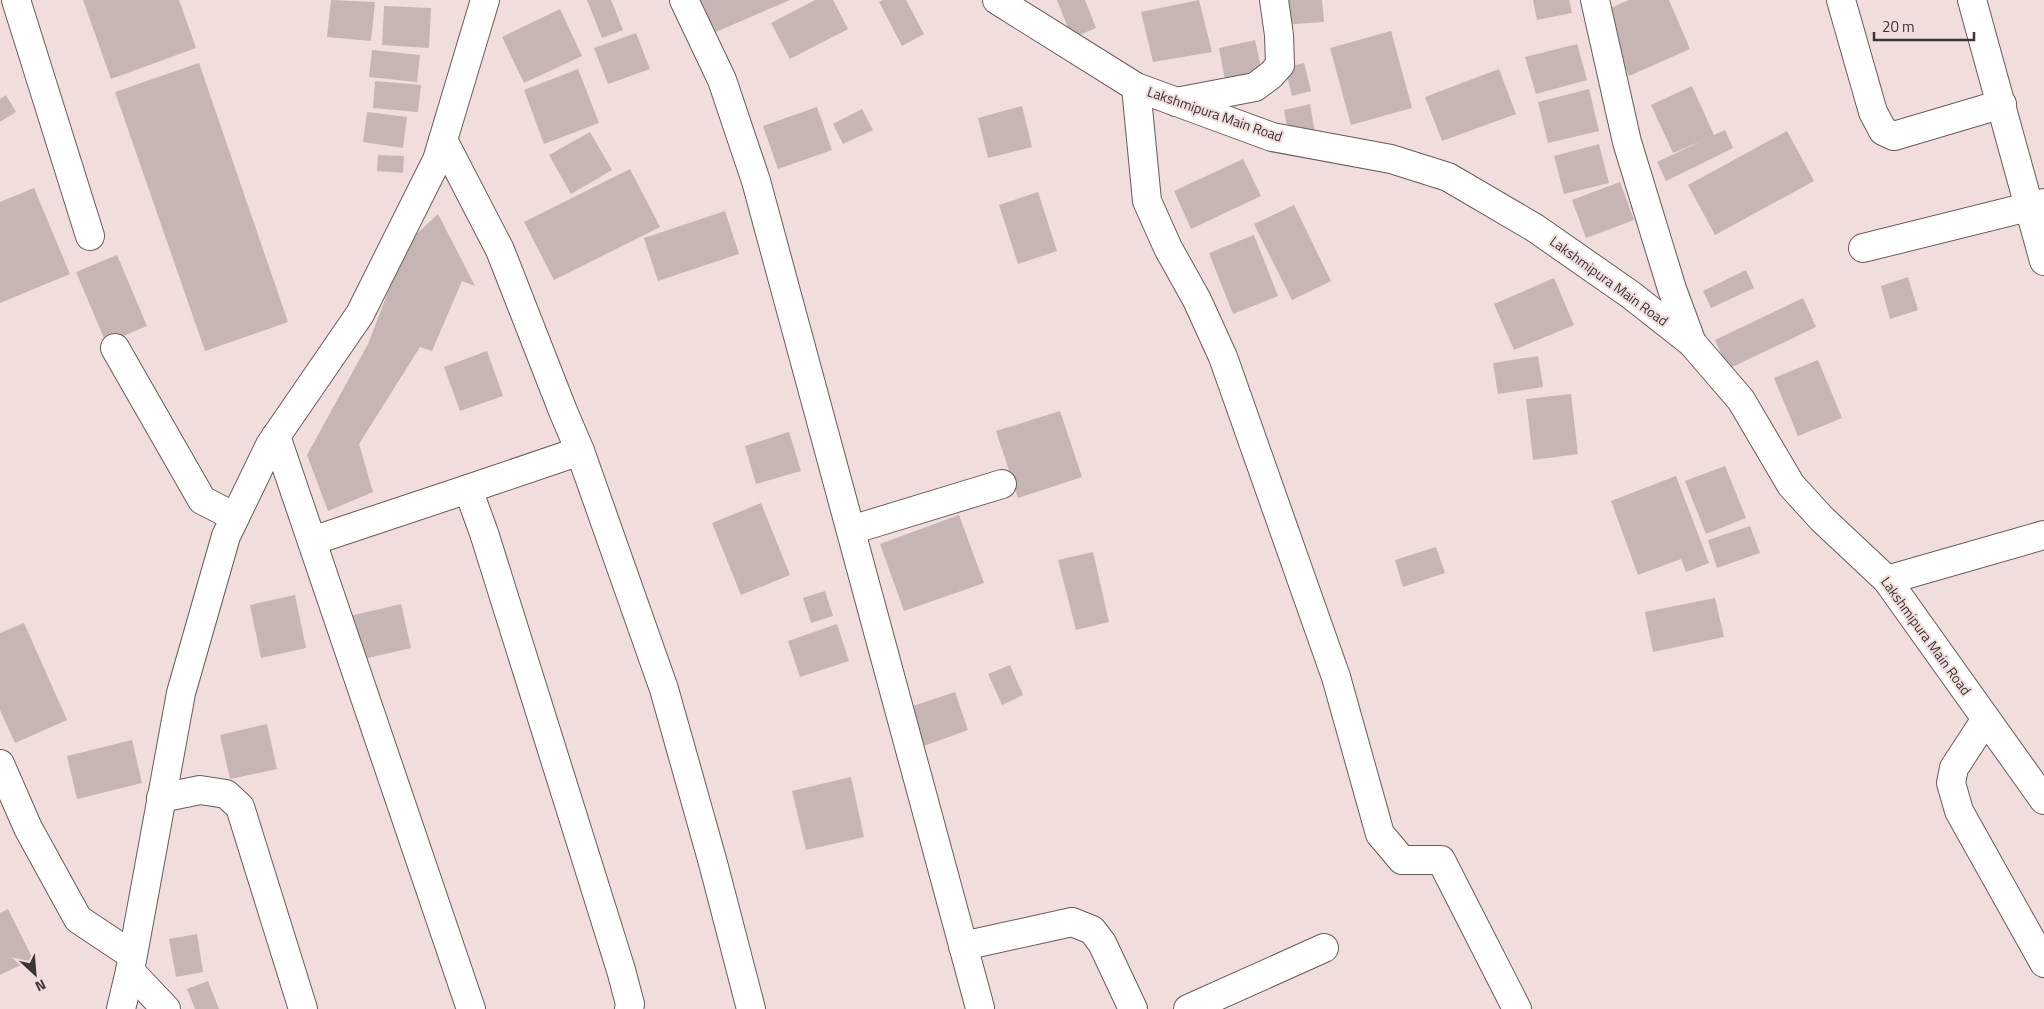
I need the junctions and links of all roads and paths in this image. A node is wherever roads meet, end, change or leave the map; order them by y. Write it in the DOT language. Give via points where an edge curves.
graph roads {
  1 [pos="16,0"];
  2 [pos="485,0"];
  3 [pos="684,0"];
  4 [pos="997,0"];
  5 [pos="1274,0"];
  6 [pos="1595,0"];
  7 [pos="1841,0"];
  8 [pos="1972,0"];
  9 [pos="1136,87"];
  10 [pos="1176,102"];
  11 [pos="2002,104"];
  12 [pos="443,140"];
  13 [pos="2037,205"];
  14 [pos="90,236"];
  15 [pos="1862,248"];
  16 [pos="2044,261"];
  17 [pos="1692,343"];
  18 [pos="115,348"];
  19 [pos="276,436"];
  20 [pos="580,451"];
  21 [pos="1002,484"];
  22 [pos="468,489"];
  23 [pos="235,517"];
  24 [pos="851,530"];
  25 [pos="2044,535"];
  26 [pos="312,541"];
  27 [pos="1887,580"];
  28 [pos="1986,719"];
  29 [pos="0,764"];
  30 [pos="161,798"];
  31 [pos="2044,800"];
  32 [pos="963,946"];
  33 [pos="1324,948"];
  34 [pos="131,963"];
  35 [pos="2044,963"];
  36 [pos="980,1008"];
  37 [pos="121,1009"];
  38 [pos="166,1009"];
  39 [pos="303,1009"];
  40 [pos="471,1009"];
  41 [pos="629,1009"];
  42 [pos="751,1009"];
  43 [pos="1133,1009"];
  44 [pos="1188,1009"];
  45 [pos="1517,1009"];
  1 -- 14 [label="street"];
  2 -- 12 [label="street"];
  3 -- 24 [label="street" via="722,80 756,180"];
  4 -- 9 [label="street, Lakshmipura Main Road"];
  5 -- 10 [label="street" via="1280,65 1271,75 1255,87"];
  6 -- 17 [label="street" via="1627,142"];
  7 -- 11 [label="street" via="1873,112 1883,131 1894,136"];
  8 -- 11 [label="street"];
  9 -- 10 [label="street, Lakshmipura Main Road"];
  9 -- 45 [label="street" via="1147,201 1223,357 1336,677 1380,834 1402,860 1441,860"];
  10 -- 17 [label="street, Lakshmipura Main Road" via="1272,136 1391,159 1448,176 1535,228 1631,295"];
  11 -- 13 [label="street"];
  12 -- 19 [label="street" via="437,160 360,314"];
  12 -- 20 [label="street" via="500,250"];
  13 -- 15 [label="street"];
  13 -- 16 [label="street"];
  17 -- 27 [label="street, Lakshmipura Main Road" via="1741,400 1791,485"];
  18 -- 23 [label="street" via="202,500"];
  19 -- 23 [label="street"];
  19 -- 26 [label="street"];
  20 -- 22 [label="street"];
  20 -- 42 [label="street" via="664,688"];
  21 -- 24 [label="street"];
  22 -- 26 [label="street"];
  22 -- 41 [label="street" via="621,970"];
  23 -- 30 [label="street" via="226,536 181,693"];
  24 -- 32 [label="street"];
  25 -- 27 [label="street"];
  26 -- 40 [label="street"];
  27 -- 28 [label="street, Lakshmipura Main Road"];
  28 -- 31 [label="street, Lakshmipura Main Road"];
  28 -- 35 [label="street" via="1954,768 1951,783 1959,811"];
  29 -- 34 [label="street" via="28,828 78,919"];
  30 -- 34 [label="street"];
  30 -- 39 [label="street" via="200,790 226,794 240,806"];
  32 -- 36 [label="street"];
  32 -- 43 [label="street" via="1072,922 1092,930 1102,943"];
  33 -- 44 [label="street"];
  34 -- 37 [label="street"];
  34 -- 38 [label="street"];
}
